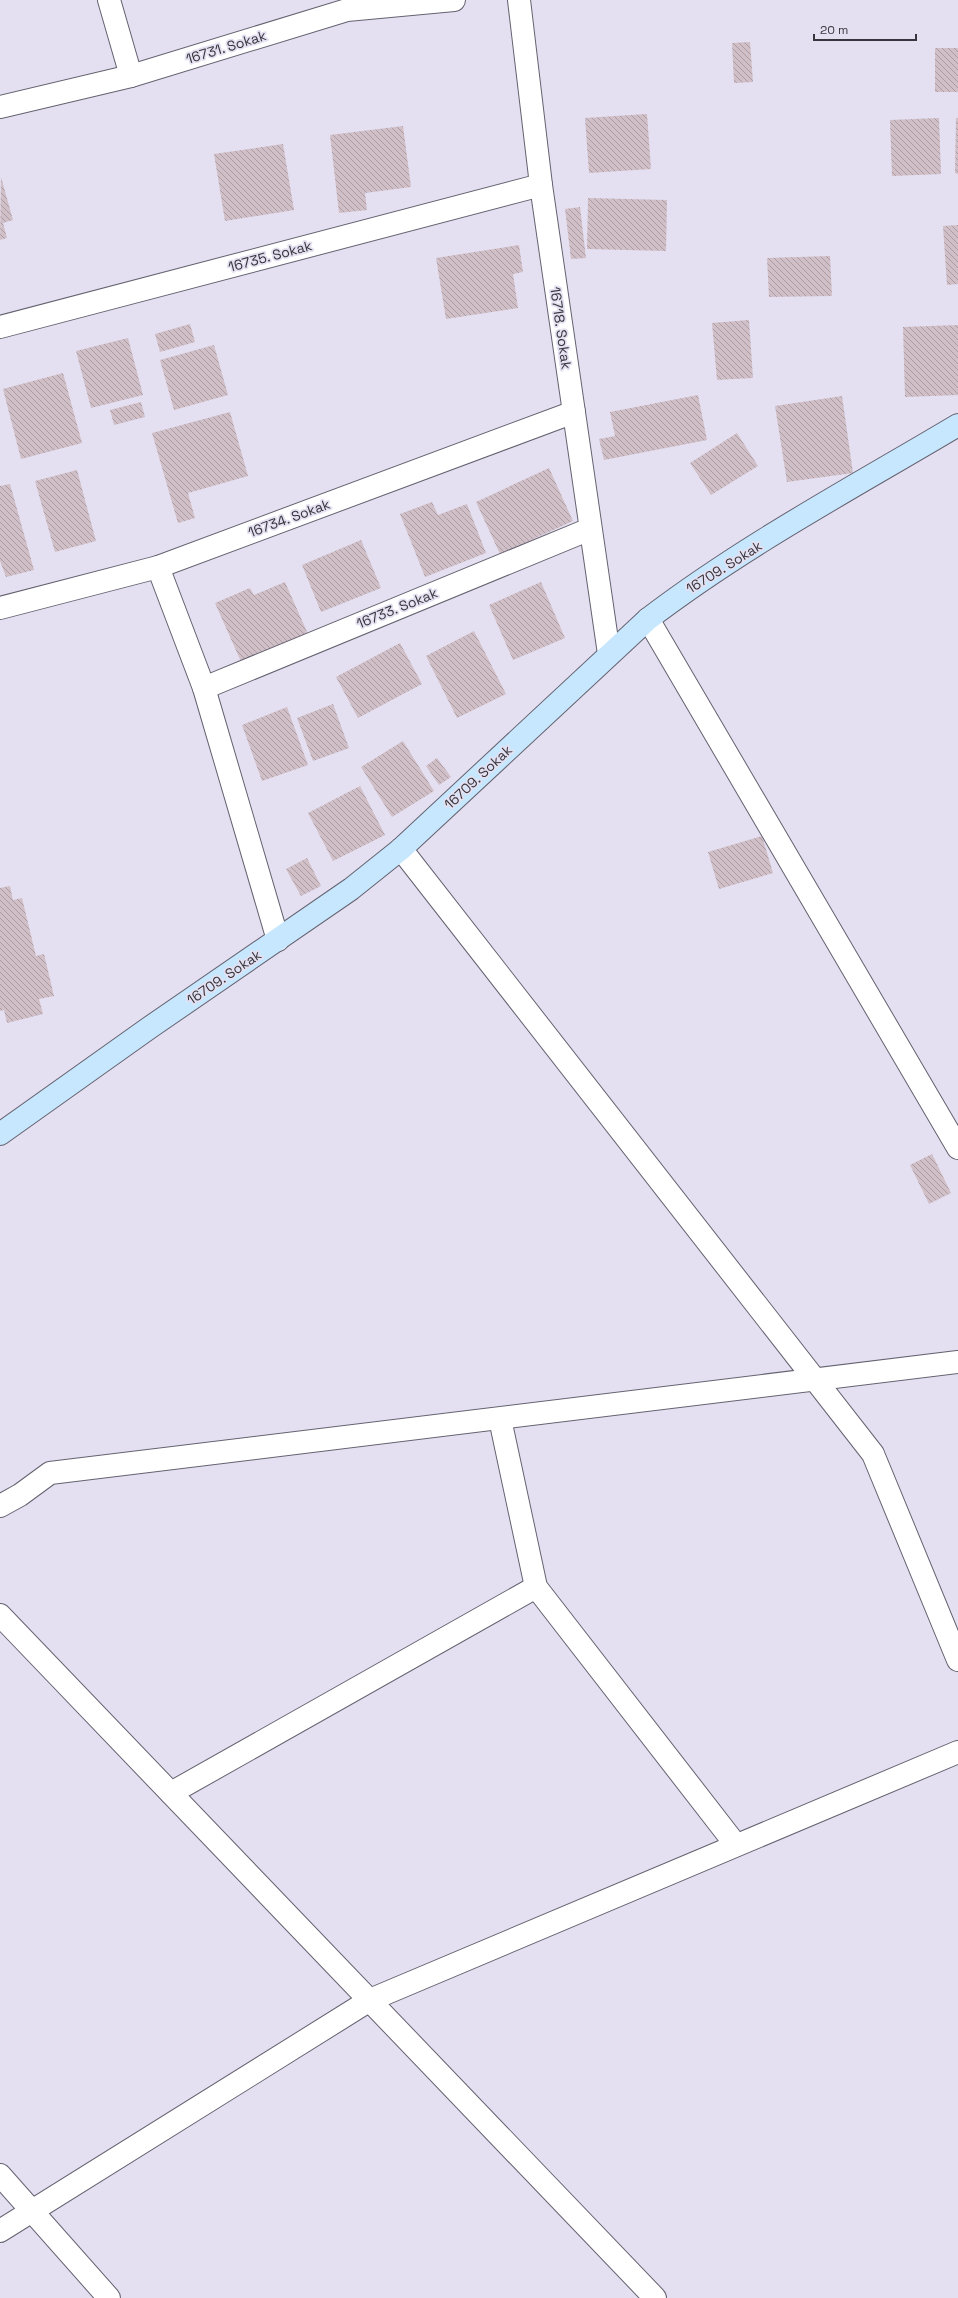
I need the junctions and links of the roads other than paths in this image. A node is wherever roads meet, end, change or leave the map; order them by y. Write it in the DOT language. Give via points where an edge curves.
graph roads {
  1 [pos="109,0"];
  2 [pos="454,0"];
  3 [pos="519,0"];
  4 [pos="346,5"];
  5 [pos="131,76"];
  6 [pos="0,107"];
  7 [pos="541,185"];
  8 [pos="0,327"];
  9 [pos="574,412"];
  10 [pos="958,425"];
  11 [pos="590,529"];
  12 [pos="158,567"];
  13 [pos="0,608"];
  14 [pos="648,619"];
  15 [pos="609,654"];
  16 [pos="204,688"];
  17 [pos="401,849"];
  18 [pos="278,940"];
  19 [pos="0,1134"];
  20 [pos="958,1148"];
  21 [pos="958,1362"];
  22 [pos="815,1379"];
  23 [pos="500,1419"];
  24 [pos="0,1506"];
  25 [pos="536,1587"];
  26 [pos="0,1615"];
  27 [pos="958,1660"];
  28 [pos="958,1752"];
  29 [pos="171,1793"];
  30 [pos="736,1845"];
  31 [pos="370,2000"];
  32 [pos="0,2175"];
  33 [pos="32,2211"];
  34 [pos="0,2231"];
  35 [pos="109,2298"];
  36 [pos="655,2298"];
  1 -- 5 [label="street"];
  2 -- 4 [label="street, 16731. Sokak"];
  3 -- 7 [label="street, 16718. Sokak"];
  4 -- 5 [label="street, 16731. Sokak"];
  5 -- 6 [label="street, 16731. Sokak"];
  7 -- 8 [label="street, 16735. Sokak"];
  7 -- 9 [label="street, 16718. Sokak"];
  9 -- 11 [label="street, 16718. Sokak"];
  9 -- 12 [label="street, 16734. Sokak"];
  10 -- 14 [label="street, 16709. Sokak" via="729,562"];
  11 -- 15 [label="street, 16718. Sokak"];
  11 -- 16 [label="street, 16733. Sokak"];
  12 -- 13 [label="street, 16734. Sokak"];
  12 -- 16 [label="street"];
  14 -- 15 [label="street, 16709. Sokak"];
  14 -- 20 [label="street"];
  15 -- 17 [label="street, 16709. Sokak"];
  16 -- 18 [label="street"];
  17 -- 18 [label="street, 16709. Sokak" via="351,889"];
  17 -- 22 [label="street"];
  18 -- 19 [label="street, 16709. Sokak"];
  21 -- 22 [label="street"];
  22 -- 23 [label="street"];
  22 -- 27 [label="street" via="873,1454"];
  23 -- 24 [label="street" via="50,1473"];
  23 -- 25 [label="street"];
  25 -- 29 [label="street"];
  25 -- 30 [label="street"];
  26 -- 29 [label="street"];
  28 -- 30 [label="street"];
  29 -- 31 [label="street"];
  30 -- 31 [label="street"];
  31 -- 33 [label="street"];
  31 -- 36 [label="street"];
  32 -- 33 [label="street"];
  33 -- 34 [label="street"];
  33 -- 35 [label="street"];
}
